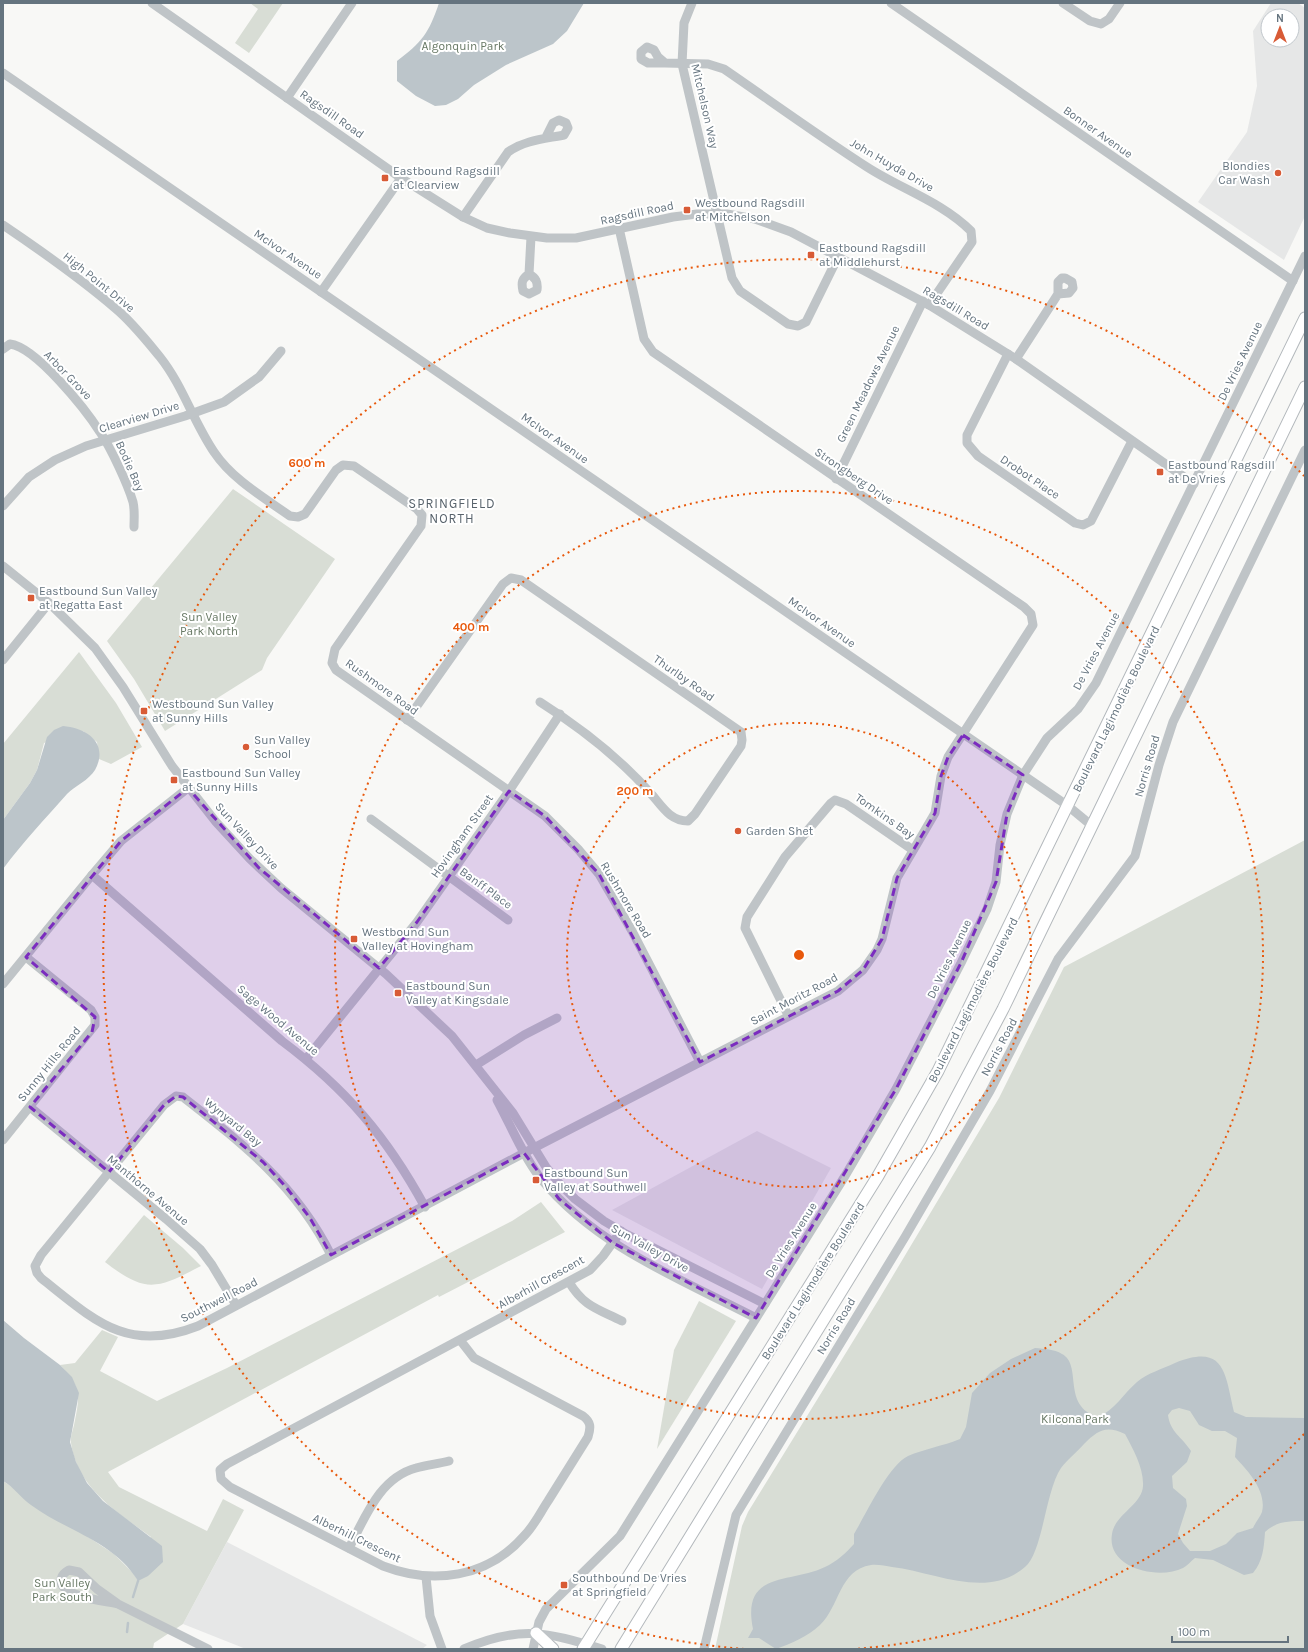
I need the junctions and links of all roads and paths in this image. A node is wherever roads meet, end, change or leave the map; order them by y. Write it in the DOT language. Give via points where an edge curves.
graph roads {
  1 [pos="152,3"];
  2 [pos="352,3"];
  3 [pos="692,3"];
  4 [pos="891,3"];
  5 [pos="1063,3"];
  6 [pos="1120,3"];
  7 [pos="665,63"];
  8 [pos="682,64"];
  9 [pos="3,73"];
  10 [pos="288,98"];
  11 [pos="546,137"];
  12 [pos="401,178"];
  13 [pos="718,214"];
  14 [pos="463,217"];
  15 [pos="3,225"];
  16 [pos="619,228"];
  17 [pos="531,237"];
  18 [pos="1305,256"];
  19 [pos="838,257"];
  20 [pos="529,274"];
  21 [pos="1293,280"];
  22 [pos="321,292"];
  23 [pos="1058,294"];
  24 [pos="926,303"];
  25 [pos="1305,318"];
  26 [pos="3,349"];
  27 [pos="281,351"];
  28 [pos="1012,357"];
  29 [pos="1305,388"];
  30 [pos="193,413"];
  31 [pos="105,440"];
  32 [pos="1132,441"];
  33 [pos="1305,450"];
  34 [pos="836,479"];
  35 [pos="1194,484"];
  36 [pos="3,506"];
  37 [pos="134,527"];
  38 [pos="3,566"];
  39 [pos="49,603"];
  40 [pos="3,660"];
  41 [pos="540,702"];
  42 [pos="560,714"];
  43 [pos="407,720"];
  44 [pos="963,735"];
  45 [pos="1023,775"];
  46 [pos="188,788"];
  47 [pos="509,790"];
  48 [pos="1068,806"];
  49 [pos="371,818"];
  50 [pos="1091,826"];
  51 [pos="912,850"];
  52 [pos="92,875"];
  53 [pos="448,876"];
  54 [pos="508,920"];
  55 [pos="26,957"];
  56 [pos="379,968"];
  57 [pos="3,984"];
  58 [pos="788,1016"];
  59 [pos="557,1018"];
  60 [pos="306,1059"];
  61 [pos="700,1062"];
  62 [pos="476,1065"];
  63 [pos="486,1079"];
  64 [pos="30,1107"];
  65 [pos="3,1140"];
  66 [pos="534,1148"];
  67 [pos="524,1153"];
  68 [pos="109,1172"];
  69 [pos="425,1206"];
  70 [pos="621,1231"];
  71 [pos="613,1243"];
  72 [pos="331,1255"];
  73 [pos="569,1282"];
  74 [pos="765,1304"];
  75 [pos="236,1305"];
  76 [pos="756,1318"];
  77 [pos="622,1321"];
  78 [pos="460,1340"];
  79 [pos="449,1461"];
  80 [pos="349,1548"];
  81 [pos="426,1577"];
  82 [pos="118,1604"];
  83 [pos="536,1633"];
  84 [pos="584,1646"];
  85 [pos="208,1649"];
  86 [pos="442,1649"];
  87 [pos="464,1649"];
  88 [pos="533,1649"];
  89 [pos="553,1649"];
  90 [pos="602,1649"];
  91 [pos="621,1649"];
  92 [pos="704,1649"];
  1 -- 10 [label="street, Ragsdill Road"];
  2 -- 10 [label="street"];
  3 -- 8 [label="street, Mitchelson Way" via="684,23"];
  4 -- 21 [label="street, Bonner Avenue"];
  5 -- 6 [label="street" via="1090,21 1101,24 1109,19"];
  7 -- 8 [label="street, John Huyda Drive"];
  8 -- 13 [label="street, Mitchelson Way"];
  8 -- 24 [label="street, John Huyda Drive" via="708,64 724,69 869,168 920,195 964,224 971,231 972,242"];
  9 -- 22 [label="street, McIvor Avenue"];
  10 -- 12 [label="street, Ragsdill Road"];
  11 -- 14 [label="street" via="517,145 508,152"];
  12 -- 14 [label="street, Ragsdill Road"];
  12 -- 22 [label="street"];
  13 -- 16 [label="street, Ragsdill Road" via="673,216"];
  13 -- 19 [label="street, Ragsdill Road" via="755,220 784,230"];
  13 -- 19 [label="street, Mitchelson Way" via="732,278 740,291 788,324 798,326 806,322"];
  14 -- 17 [label="street, Ragsdill Road" via="487,228"];
  15 -- 30 [label="street, High Point Drive" via="116,308 162,359"];
  16 -- 17 [label="street, Ragsdill Road" via="576,238"];
  16 -- 34 [label="street, Strongberg Drive" via="644,339 652,352"];
  17 -- 20 [label="street"];
  18 -- 21 [label="street, De Vries Avenue"];
  19 -- 24 [label="street, Ragsdill Road"];
  21 -- 35 [label="street, De Vries Avenue"];
  22 -- 44 [label="street, McIvor Avenue"];
  23 -- 28 [label="street"];
  24 -- 28 [label="street, Ragsdill Road"];
  24 -- 34 [label="street, Green Meadows Avenue"];
  25 -- 48 [label="main road, Boulevard Lagimodière Boulevard"];
  26 -- 31 [label="street, Arbor Grove" via="10,344 18,345 43,364 85,411"];
  27 -- 30 [label="street, Clearview Drive" via="259,377 236,394 210,408"];
  28 -- 32 [label="street, Ragsdill Road"];
  28 -- 32 [label="street, Drobot Place" via="967,435 967,443 978,456 1076,523 1083,525 1091,521"];
  29 -- 50 [label="main road"];
  30 -- 31 [label="street, Clearview Drive"];
  30 -- 43 [label="street, Rushmore Road" via="214,452 225,466 248,487 290,516 298,517 305,514 336,470 343,465 354,466 422,515 421,526 332,656 336,670"];
  31 -- 36 [label="street, Clearview Drive" via="56,460 29,477"];
  31 -- 37 [label="street, Bodie Bay" via="133,503"];
  32 -- 35 [label="street, Ragsdill Road"];
  33 -- 92 [label="street, Norris Road" via="1173,722 1159,765 1136,856 1058,960 974,1118 905,1237 736,1515"];
  34 -- 44 [label="street, Strongberg Drive" via="1031,614 1033,625"];
  35 -- 45 [label="street, De Vries Avenue" via="1096,683 1078,709 1047,738"];
  38 -- 39 [label="street, Sun Valley Drive"];
  39 -- 40 [label="street"];
  39 -- 46 [label="street, Sun Valley Drive" via="95,648"];
  41 -- 42 [label="street, Thurlby Road"];
  42 -- 43 [label="street, Thurlby Road" via="622,763 678,821 688,821 695,814 741,746 742,740 741,732 521,580 511,578 503,584"];
  42 -- 47 [label="street, Hovingham Street"];
  43 -- 47 [label="street, Rushmore Road"];
  44 -- 45 [label="street, McIvor Avenue"];
  44 -- 51 [label="street, Saint Moritz Road" via="948,757 935,813"];
  45 -- 48 [label="street, McIvor Avenue"];
  45 -- 74 [label="street, De Vries Avenue" via="1007,814 996,882 987,909 962,963 896,1089"];
  46 -- 52 [label="street" via="121,842"];
  46 -- 56 [label="street, Sun Valley Drive" via="259,868"];
  47 -- 53 [label="street, Hovingham Street"];
  47 -- 61 [label="street, Rushmore Road" via="545,816 599,874 632,931"];
  48 -- 50 [label="street, McIvor Avenue"];
  48 -- 84 [label="main road, Boulevard Lagimodière Boulevard" via="958,1031 903,1133 661,1526"];
  49 -- 53 [label="street, Banff Place"];
  50 -- 91 [label="main road" via="1003,1008 930,1147"];
  51 -- 58 [label="street, Saint Moritz Road" via="893,887 882,939 863,970 838,991"];
  51 -- 58 [label="street, Tomkins Bay" via="846,804 835,800 786,858 747,917 745,928"];
  52 -- 55 [label="street"];
  52 -- 60 [label="street, Sage Wood Avenue"];
  53 -- 54 [label="street, Banff Place"];
  53 -- 56 [label="street, Hovingham Street"];
  55 -- 57 [label="street"];
  55 -- 64 [label="street, Sunny Hills Road" via="95,1016 92,1032"];
  56 -- 60 [label="street, Hovingham Street"];
  56 -- 62 [label="street, Sun Valley Drive" via="446,1030"];
  58 -- 61 [label="street, Saint Moritz Road"];
  59 -- 62 [label="street"];
  60 -- 69 [label="street, Sage Wood Avenue" via="346,1095 377,1130 404,1169"];
  61 -- 66 [label="street, Saint Moritz Road"];
  62 -- 63 [label="street, Sun Valley Drive"];
  63 -- 66 [label="street, Sun Valley Drive" via="513,1113"];
  63 -- 67 [label="street, Sun Valley Drive"];
  64 -- 65 [label="street, Sunny Hills Road"];
  64 -- 68 [label="street, Manthorne Avenue"];
  66 -- 67 [label="street, Saint Moritz Road"];
  66 -- 70 [label="street, Sun Valley Drive" via="546,1167 575,1199"];
  67 -- 69 [label="street, Southwell Road"];
  67 -- 71 [label="street, Sun Valley Drive" via="540,1178 559,1199 579,1218"];
  68 -- 72 [label="street, Wynyard Bay" via="164,1105 176,1096 183,1097 263,1162 310,1218"];
  68 -- 75 [label="street, Manthorne Avenue" via="200,1250"];
  68 -- 75 [label="street, Southwell Road" via="38,1260 35,1266 41,1278 95,1320 113,1330 134,1335 167,1336 180,1333"];
  69 -- 72 [label="street, Southwell Road"];
  70 -- 71 [label="street, Alberhill Crescent"];
  70 -- 74 [label="street, Sun Valley Drive"];
  71 -- 73 [label="street, Alberhill Crescent" via="590,1270"];
  71 -- 76 [label="street, Sun Valley Drive"];
  72 -- 75 [label="street, Southwell Road"];
  73 -- 77 [label="street" via="584,1302"];
  73 -- 78 [label="street, Alberhill Crescent"];
  74 -- 76 [label="street, De Vries Avenue"];
  76 -- 83 [label="street, De Vries Avenue" via="620,1536 551,1602 543,1613"];
  78 -- 80 [label="street, Alberhill Crescent" via="220,1470 221,1479 230,1487"];
  78 -- 81 [label="street, Alberhill Crescent" via="474,1358 582,1416 588,1420 591,1427 588,1437 535,1522 517,1544 499,1558 476,1570 448,1577"];
  79 -- 80 [label="street" via="414,1468 382,1490"];
  80 -- 81 [label="street, Alberhill Crescent" via="403,1574"];
  81 -- 86 [label="street" via="430,1616"];
  82 -- 82 [label="street" via="96,1589 78,1572 69,1570 62,1577 64,1588 73,1594"];
  82 -- 85 [label="street"];
  83 -- 84 [label="street" via="557,1636"];
  83 -- 87 [label="street" via="497,1637"];
  83 -- 88 [label="street, De Vries Avenue"];
  83 -- 89 [label="main road"];
  84 -- 90 [label="street"];
}
